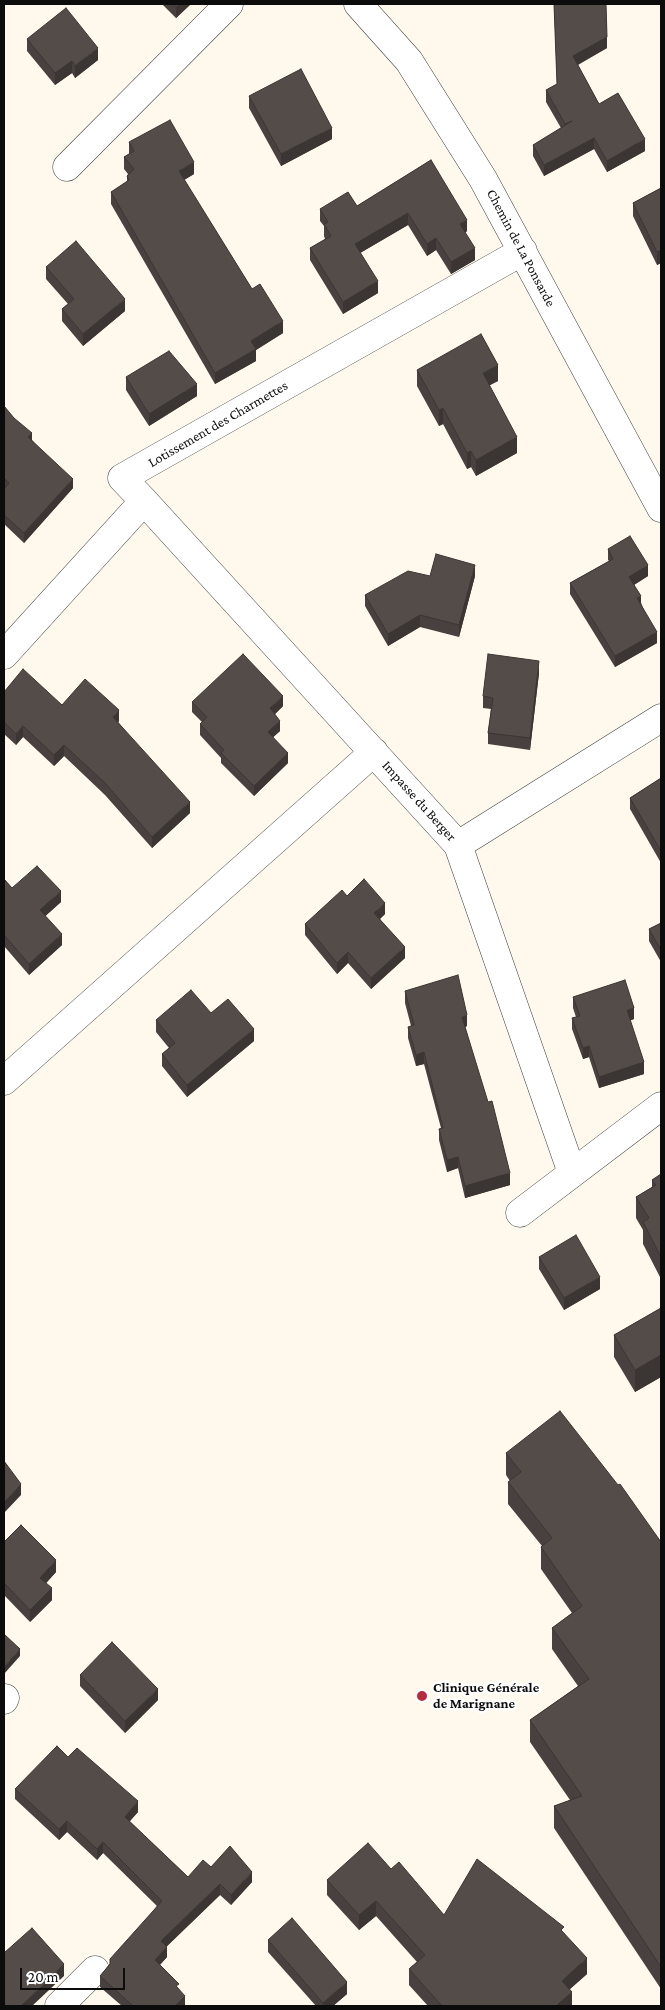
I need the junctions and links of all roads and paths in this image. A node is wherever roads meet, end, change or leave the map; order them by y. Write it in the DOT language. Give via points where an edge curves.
graph roads {
  1 [pos="229,4"];
  2 [pos="358,4"];
  3 [pos="67,167"];
  4 [pos="523,251"];
  5 [pos="657,492"];
  6 [pos="144,501"];
  7 [pos="4,656"];
  8 [pos="661,718"];
  9 [pos="374,752"];
  10 [pos="458,845"];
  11 [pos="4,1081"];
  12 [pos="661,1106"];
  13 [pos="572,1173"];
  14 [pos="520,1213"];
  15 [pos="95,1970"];
  16 [pos="59,2006"];
  1 -- 3 [label="street"];
  2 -- 4 [label="street, Chemin de La Ponsarde" via="409,61 483,179"];
  4 -- 5 [label="street, Chemin de La Ponsarde"];
  4 -- 6 [label="street, Lotissement des Charmettes" via="122,478"];
  6 -- 7 [label="street"];
  6 -- 9 [label="street, Impasse du Berger"];
  8 -- 10 [label="street"];
  9 -- 10 [label="street, Impasse du Berger"];
  9 -- 11 [label="street"];
  10 -- 13 [label="street, Impasse du Berger"];
  12 -- 13 [label="street"];
  13 -- 14 [label="street"];
  15 -- 16 [label="street"];
}
